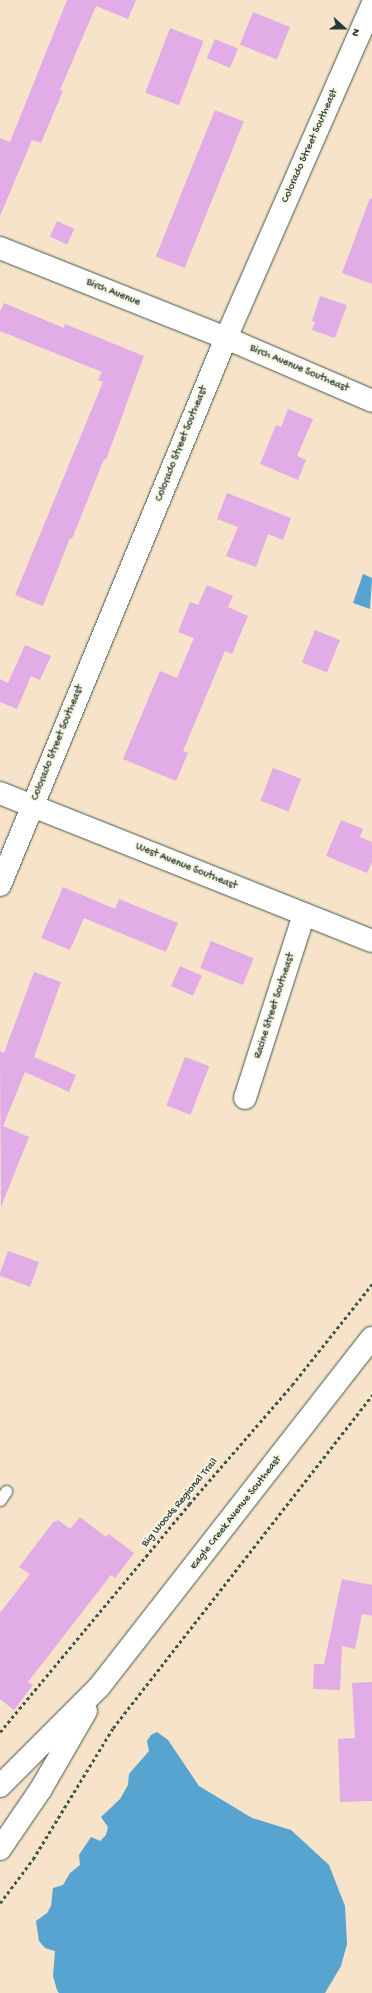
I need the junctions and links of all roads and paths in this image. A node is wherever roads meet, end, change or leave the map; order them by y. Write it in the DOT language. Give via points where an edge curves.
graph roads {
  1 [pos="372,6"];
  2 [pos="0,248"];
  3 [pos="226,338"];
  4 [pos="372,400"];
  5 [pos="0,793"];
  6 [pos="33,805"];
  7 [pos="0,885"];
  8 [pos="304,914"];
  9 [pos="372,941"];
  10 [pos="245,1098"];
  11 [pos="372,1284"];
  12 [pos="372,1338"];
  13 [pos="372,1395"];
  14 [pos="99,1687"];
  15 [pos="0,1732"];
  16 [pos="0,1786"];
  17 [pos="0,1849"];
  18 [pos="0,1903"];
  1 -- 3 [label="street, Colorado Street Southeast"];
  2 -- 3 [label="street, Birch Avenue"];
  3 -- 4 [label="street, Birch Avenue Southeast"];
  3 -- 6 [label="street, Colorado Street Southeast"];
  5 -- 6 [label="street, West Avenue Southeast"];
  6 -- 7 [label="street, Colorado Street Southeast"];
  6 -- 8 [label="street, West Avenue Southeast"];
  8 -- 9 [label="street, West Avenue Southeast"];
  8 -- 10 [label="street, Racine Street Southeast"];
  11 -- 15 [label="path, Big Woods Regional Trail" via="292,1385 189,1504"];
  12 -- 14 [label="street, Eagle Creek Avenue Southeast"];
  13 -- 18 [label="path" via="113,1728 33,1859"];
  14 -- 16 [label="street, Eagle Creek Avenue Southeast"];
  14 -- 17 [label="street, Eagle Creek Avenue Southeast" via="42,1789"];
}
